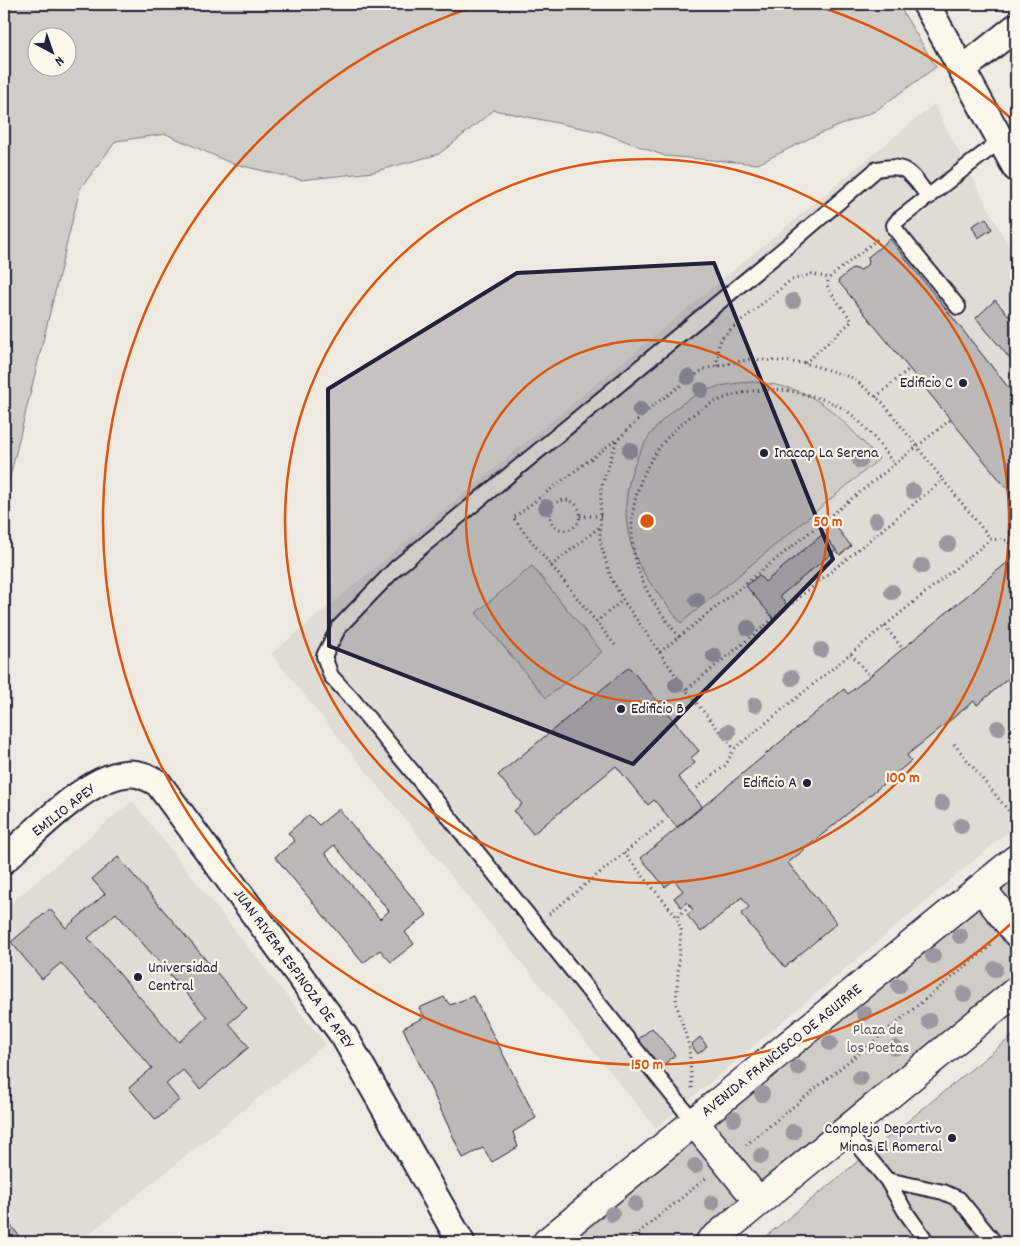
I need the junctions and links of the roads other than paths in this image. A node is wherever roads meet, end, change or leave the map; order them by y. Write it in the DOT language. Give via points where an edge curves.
graph roads {
  1 [pos="926,4"];
  2 [pos="1016,27"];
  3 [pos="963,70"];
  4 [pos="1001,140"];
  5 [pos="1016,168"];
  6 [pos="929,196"];
  7 [pos="958,307"];
  8 [pos="158,783"];
  9 [pos="1016,858"];
  10 [pos="4,860"];
  11 [pos="981,888"];
  12 [pos="1014,930"];
  13 [pos="1016,991"];
  14 [pos="694,1122"];
  15 [pos="846,1130"];
  16 [pos="887,1180"];
  17 [pos="759,1202"];
  18 [pos="461,1242"];
  19 [pos="547,1242"];
  20 [pos="710,1242"];
  21 [pos="927,1242"];
  22 [pos="994,1242"];
  1 -- 3 [label="street"];
  2 -- 3 [label="street"];
  3 -- 4 [label="street"];
  4 -- 5 [label="street"];
  4 -- 6 [label="lane"];
  6 -- 7 [label="lane" via="898,220 895,229"];
  6 -- 14 [label="lane" via="902,168 877,169 396,568 339,627 324,656 331,676"];
  8 -- 10 [label="street, EMILIO APEY" via="143,775 125,774 102,782 74,798"];
  8 -- 18 [label="street, JUAN RIVERA ESPINOZA DE APEY" via="344,1036"];
  9 -- 11 [label="main road, AVENIDA FRANCISCO DE AGUIRRE"];
  11 -- 12 [label="main road"];
  11 -- 14 [label="main road, AVENIDA FRANCISCO DE AGUIRRE"];
  13 -- 15 [label="main road"];
  14 -- 17 [label="main road"];
  14 -- 19 [label="main road, AVENIDA FRANCISCO DE AGUIRRE"];
  15 -- 16 [label="lane"];
  15 -- 17 [label="main road"];
  16 -- 21 [label="lane"];
  16 -- 22 [label="lane" via="943,1192 959,1199"];
  17 -- 20 [label="main road"];
}
